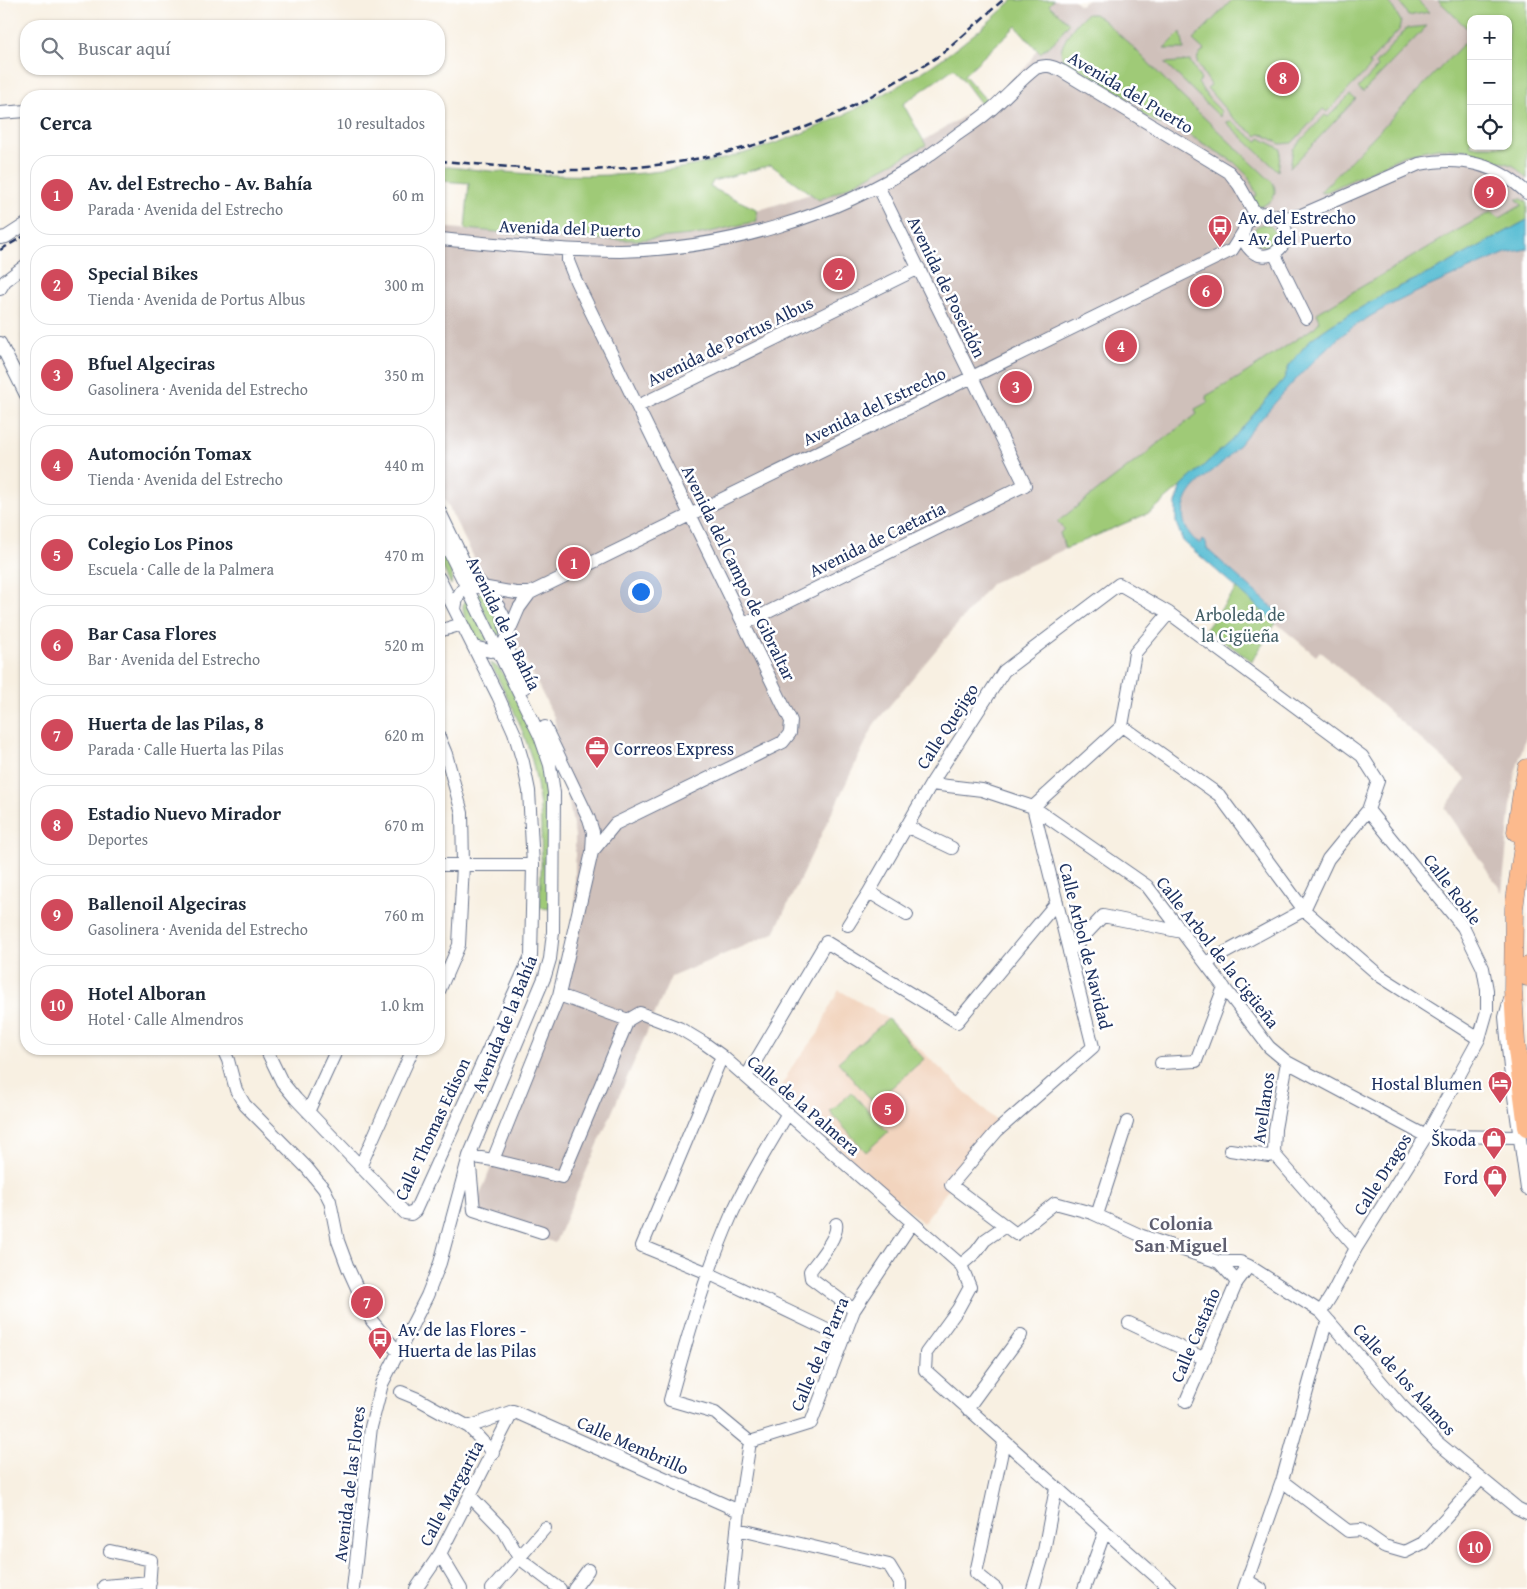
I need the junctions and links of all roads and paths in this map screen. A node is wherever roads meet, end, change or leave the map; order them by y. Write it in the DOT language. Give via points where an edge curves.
graph roads {
  1 [pos="20,111"];
  2 [pos="0,113"];
  3 [pos="878,186"];
  4 [pos="1527,193"];
  5 [pos="1256,215"];
  6 [pos="1276,216"];
  7 [pos="1299,216"];
  8 [pos="20,228"];
  9 [pos="1244,231"];
  10 [pos="1286,233"];
  11 [pos="0,238"];
  12 [pos="445,240"];
  13 [pos="568,250"];
  14 [pos="1232,250"];
  15 [pos="1254,252"];
  16 [pos="1274,254"];
  17 [pos="919,268"];
  18 [pos="20,270"];
  19 [pos="0,289"];
  20 [pos="1306,318"];
  21 [pos="0,342"];
  22 [pos="972,378"];
  23 [pos="20,383"];
  24 [pos="638,406"];
  25 [pos="1025,485"];
  26 [pos="690,515"];
  27 [pos="445,522"];
  28 [pos="445,542"];
  29 [pos="468,570"];
  30 [pos="466,586"];
  31 [pos="484,587"];
  32 [pos="445,590"];
  33 [pos="508,592"];
  34 [pos="530,593"];
  35 [pos="455,610"];
  36 [pos="1169,613"];
  37 [pos="462,624"];
  38 [pos="744,624"];
  39 [pos="445,629"];
  40 [pos="506,639"];
  41 [pos="474,647"];
  42 [pos="497,650"];
  43 [pos="1122,726"];
  44 [pos="445,752"];
  45 [pos="1527,768"];
  46 [pos="931,784"];
  47 [pos="1033,807"];
  48 [pos="1368,810"];
  49 [pos="587,816"];
  50 [pos="1527,819"];
  51 [pos="615,824"];
  52 [pos="906,826"];
  53 [pos="952,848"];
  54 [pos="592,852"];
  55 [pos="445,865"];
  56 [pos="463,865"];
  57 [pos="533,865"];
  58 [pos="870,892"];
  59 [pos="1056,902"];
  60 [pos="1514,908"];
  61 [pos="1304,910"];
  62 [pos="907,915"];
  63 [pos="848,925"];
  64 [pos="1182,932"];
  65 [pos="1069,952"];
  66 [pos="1206,963"];
  67 [pos="1527,966"];
  68 [pos="445,977"];
  69 [pos="1527,977"];
  70 [pos="1224,987"];
  71 [pos="559,995"];
  72 [pos="628,1020"];
  73 [pos="1479,1039"];
  74 [pos="226,1055"];
  75 [pos="269,1055"];
  76 [pos="334,1055"];
  77 [pos="410,1055"];
  78 [pos="722,1056"];
  79 [pos="1288,1062"];
  80 [pos="1161,1063"];
  81 [pos="746,1077"];
  82 [pos="308,1112"];
  83 [pos="788,1114"];
  84 [pos="1127,1122"];
  85 [pos="1523,1132"];
  86 [pos="1426,1136"];
  87 [pos="1230,1150"];
  88 [pos="1274,1154"];
  89 [pos="469,1156"];
  90 [pos="493,1160"];
  91 [pos="360,1167"];
  92 [pos="1527,1189"];
  93 [pos="1097,1215"];
  94 [pos="912,1223"];
  95 [pos="836,1224"];
  96 [pos="1005,1226"];
  97 [pos="542,1232"];
  98 [pos="1356,1248"];
  99 [pos="1218,1262"];
  100 [pos="961,1265"];
  101 [pos="1248,1266"];
  102 [pos="708,1273"];
  103 [pos="1237,1282"];
  104 [pos="854,1310"];
  105 [pos="1321,1312"];
  106 [pos="1330,1322"];
  107 [pos="1129,1323"];
  108 [pos="1021,1335"];
  109 [pos="844,1338"];
  110 [pos="398,1352"];
  111 [pos="1205,1360"];
  112 [pos="382,1384"];
  113 [pos="401,1392"];
  114 [pos="1186,1401"];
  115 [pos="967,1410"];
  116 [pos="513,1411"];
  117 [pos="469,1428"];
  118 [pos="750,1442"];
  119 [pos="1004,1442"];
  120 [pos="493,1453"];
  121 [pos="1481,1479"];
  122 [pos="1282,1481"];
  123 [pos="1056,1488"];
  124 [pos="470,1496"];
  125 [pos="739,1511"];
  126 [pos="1527,1514"];
  127 [pos="544,1528"];
  128 [pos="737,1529"];
  129 [pos="1105,1531"];
  130 [pos="110,1551"];
  131 [pos="440,1554"];
  132 [pos="519,1558"];
  133 [pos="588,1570"];
  134 [pos="1246,1585"];
  135 [pos="104,1586"];
  136 [pos="150,1586"];
  137 [pos="353,1589"];
  138 [pos="416,1589"];
  139 [pos="461,1589"];
  140 [pos="492,1589"];
  141 [pos="560,1589"];
  142 [pos="574,1589"];
  143 [pos="731,1589"];
  144 [pos="900,1589"];
  145 [pos="996,1589"];
  146 [pos="1033,1589"];
  147 [pos="1084,1589"];
  148 [pos="1170,1589"];
  149 [pos="1260,1589"];
  1 -- 2 [label="street"];
  3 -- 5 [label="street, Avenida del Puerto" via="922,160 988,112 1036,68 1050,65 1229,172"];
  3 -- 13 [label="street, Avenida del Puerto" via="786,224 750,234 668,248"];
  3 -- 17 [label="street, Avenida de Poseidón"];
  4 -- 7 [label="street" via="1516,182 1480,164 1439,160 1419,164"];
  5 -- 6 [label="street"];
  5 -- 9 [label="street" via="1248,221"];
  6 -- 7 [label="street"];
  6 -- 10 [label="street"];
  7 -- 10 [label="street"];
  8 -- 11 [label="street"];
  9 -- 14 [label="street"];
  9 -- 15 [label="street" via="1247,246"];
  10 -- 16 [label="street" via="1282,247"];
  12 -- 13 [label="street, Avenida del Puerto"];
  13 -- 24 [label="street, Avenida del Campo de Gibraltar" via="568,261 576,281"];
  14 -- 15 [label="street"];
  14 -- 22 [label="street, Avenida del Estrecho"];
  15 -- 16 [label="street"];
  16 -- 20 [label="street"];
  17 -- 22 [label="street, Avenida de Poseidón"];
  17 -- 24 [label="street, Avenida de Portus Albus"];
  18 -- 19 [label="street"];
  21 -- 23 [label="street"];
  22 -- 25 [label="street, Avenida de Poseidón"];
  22 -- 26 [label="street, Avenida del Estrecho"];
  24 -- 26 [label="street, Avenida del Campo de Gibraltar"];
  25 -- 38 [label="street, Avenida de Caetaria"];
  26 -- 34 [label="street, Avenida del Estrecho"];
  26 -- 38 [label="street, Avenida del Campo de Gibraltar"];
  27 -- 29 [label="street, Avenida de la Bahía"];
  28 -- 30 [label="street, Avenida de la Bahía"];
  29 -- 31 [label="street, Avenida de la Bahía"];
  29 -- 33 [label="street" via="479,580"];
  30 -- 31 [label="street"];
  30 -- 35 [label="street" via="456,600"];
  30 -- 42 [label="street, Avenida de la Bahía"];
  31 -- 33 [label="street"];
  31 -- 40 [label="street, Avenida de la Bahía" via="503,614"];
  32 -- 35 [label="street, Calle Thomas Edison"];
  33 -- 34 [label="street"];
  34 -- 40 [label="street" via="519,608"];
  35 -- 37 [label="street, Calle Thomas Edison"];
  36 -- 43 [label="street" via="1135,653"];
  36 -- 46 [label="street, Calle Quejigo" via="1119,584 1004,671"];
  36 -- 48 [label="street" via="1362,756 1378,781"];
  37 -- 39 [label="street"];
  37 -- 41 [label="street, Calle Thomas Edison"];
  38 -- 51 [label="street, Avenida del Campo de Gibraltar" via="791,721 787,738"];
  40 -- 42 [label="street"];
  40 -- 49 [label="street, Avenida de la Bahía" via="510,655"];
  41 -- 42 [label="street"];
  41 -- 57 [label="street, Calle Thomas Edison" via="514,732 523,762 529,791"];
  42 -- 89 [label="street, Avenida de la Bahía" via="540,736 550,765 554,793 553,932 545,976"];
  43 -- 47 [label="street"];
  43 -- 61 [label="street" via="1219,795"];
  44 -- 56 [label="street" via="462,813"];
  45 -- 60 [label="highway" via="1509,896"];
  46 -- 47 [label="street, Calle Arbol de la Cigüeña" via="982,790"];
  46 -- 52 [label="street, Calle Quejigo"];
  47 -- 59 [label="street, Calle Arbol de Navidad"];
  47 -- 64 [label="street, Calle Arbol de la Cigüeña" via="1147,886"];
  48 -- 61 [label="street" via="1328,859"];
  48 -- 73 [label="street, Calle Roble" via="1463,927 1483,968 1487,1011"];
  49 -- 51 [label="street" via="597,822"];
  49 -- 54 [label="street, Avenida de la Bahía" via="593,832"];
  50 -- 60 [label="highway"];
  51 -- 54 [label="street, Avenida del Campo de Gibraltar"];
  52 -- 53 [label="street"];
  52 -- 58 [label="street, Calle Quejigo"];
  54 -- 71 [label="street, Avenida de la Bahía"];
  55 -- 56 [label="street"];
  56 -- 57 [label="street"];
  56 -- 68 [label="street" via="459,945"];
  57 -- 91 [label="street, Calle Thomas Edison" via="531,956 415,1212 405,1213"];
  58 -- 62 [label="street"];
  58 -- 63 [label="street, Calle Quejigo"];
  59 -- 65 [label="street, Calle Arbol de Navidad"];
  59 -- 81 [label="street" via="957,1022 826,942"];
  60 -- 85 [label="highway" via="1513,990"];
  61 -- 66 [label="street"];
  61 -- 73 [label="street" via="1380,976"];
  64 -- 65 [label="street" via="1103,916"];
  64 -- 66 [label="street, Calle Arbol de la Cigüeña"];
  65 -- 96 [label="street, Calle Arbol de Navidad" via="1093,1048 997,1131 951,1184"];
  66 -- 70 [label="street, Calle Arbol de la Cigüeña"];
  67 -- 69 [label="highway"];
  70 -- 79 [label="street, Calle Arbol de la Cigüeña" via="1269,1047"];
  70 -- 80 [label="street" via="1196,1061"];
  71 -- 72 [label="street, Calle de la Palmera"];
  71 -- 90 [label="street"];
  72 -- 78 [label="street, Calle de la Palmera" via="640,1013 672,1025"];
  72 -- 90 [label="street" via="562,1177"];
  73 -- 86 [label="street, Calle Roble"];
  74 -- 110 [label="street" via="236,1090 245,1105 324,1189 330,1201 338,1241 372,1322"];
  75 -- 82 [label="street" via="282,1082"];
  76 -- 82 [label="street"];
  77 -- 91 [label="street"];
  78 -- 81 [label="street, Calle de la Palmera"];
  78 -- 102 [label="street" via="642,1246"];
  79 -- 86 [label="street, Calle Arbol de la Cigüeña"];
  79 -- 88 [label="street, Avellanos" via="1275,1129"];
  81 -- 83 [label="street, Calle de la Palmera"];
  82 -- 91 [label="street"];
  83 -- 94 [label="street, Calle de la Palmera"];
  83 -- 102 [label="street" via="732,1214"];
  84 -- 93 [label="street"];
  85 -- 86 [label="street, Calle Dragos"];
  85 -- 92 [label="street"];
  86 -- 98 [label="street, Calle Dragos"];
  87 -- 88 [label="street"];
  88 -- 98 [label="street, Avellanos"];
  89 -- 90 [label="street"];
  89 -- 97 [label="street" via="474,1210"];
  89 -- 110 [label="street, Avenida de la Bahía" via="440,1263"];
  93 -- 96 [label="street" via="1055,1203 1016,1234"];
  93 -- 99 [label="street" via="1142,1236"];
  94 -- 100 [label="street, Calle de la Palmera"];
  94 -- 104 [label="street, Calle de la Parra"];
  95 -- 104 [label="street" via="836,1234 810,1271 810,1276"];
  96 -- 100 [label="street" via="985,1240"];
  98 -- 105 [label="street, Calle Dragos"];
  99 -- 101 [label="street" via="1240,1262"];
  99 -- 103 [label="street"];
  100 -- 115 [label="street, Calle de la Palmera" via="970,1287 926,1353 924,1370"];
  101 -- 103 [label="street, Calle Castaño"];
  101 -- 105 [label="street, Calle de los Alamos"];
  102 -- 109 [label="street"];
  102 -- 118 [label="street" via="670,1400 715,1413"];
  103 -- 111 [label="street, Calle Castaño"];
  104 -- 109 [label="street, Calle de la Parra"];
  105 -- 106 [label="street, Calle de los Alamos"];
  106 -- 121 [label="street, Calle de los Alamos" via="1401,1406"];
  106 -- 122 [label="street" via="1324,1330"];
  107 -- 111 [label="street"];
  108 -- 115 [label="street"];
  109 -- 118 [label="street, Calle de la Parra" via="811,1423"];
  110 -- 112 [label="street, Avenida de la Bahía"];
  111 -- 114 [label="street, Calle Castaño"];
  112 -- 137 [label="street, Avenida de las Flores" via="371,1426"];
  113 -- 117 [label="street"];
  115 -- 119 [label="street, Calle de la Palmera"];
  116 -- 117 [label="street"];
  116 -- 120 [label="street, Calle Margarita"];
  116 -- 125 [label="street, Calle Membrillo"];
  117 -- 120 [label="street"];
  118 -- 125 [label="street"];
  119 -- 123 [label="street, Calle de la Palmera"];
  119 -- 145 [label="street" via="976,1573"];
  120 -- 124 [label="street, Calle Margarita"];
  121 -- 122 [label="street" via="1422,1543 1405,1552 1384,1546 1361,1530 1348,1531"];
  121 -- 126 [label="street, Calle de los Alamos"];
  122 -- 134 [label="street"];
  123 -- 129 [label="street, Calle de la Palmera"];
  123 -- 146 [label="street"];
  124 -- 131 [label="street, Calle Margarita"];
  124 -- 132 [label="street" via="504,1531"];
  125 -- 128 [label="street"];
  127 -- 132 [label="street"];
  128 -- 143 [label="street"];
  128 -- 144 [label="street" via="888,1565 900,1583"];
  129 -- 147 [label="street"];
  129 -- 148 [label="street, Calle de la Palmera"];
  130 -- 136 [label="street" via="151,1560"];
  131 -- 138 [label="street, Calle Margarita"];
  131 -- 139 [label="street"];
  132 -- 140 [label="street"];
  132 -- 141 [label="street"];
  133 -- 142 [label="street"];
  134 -- 149 [label="street"];
  135 -- 136 [label="street"];
}
